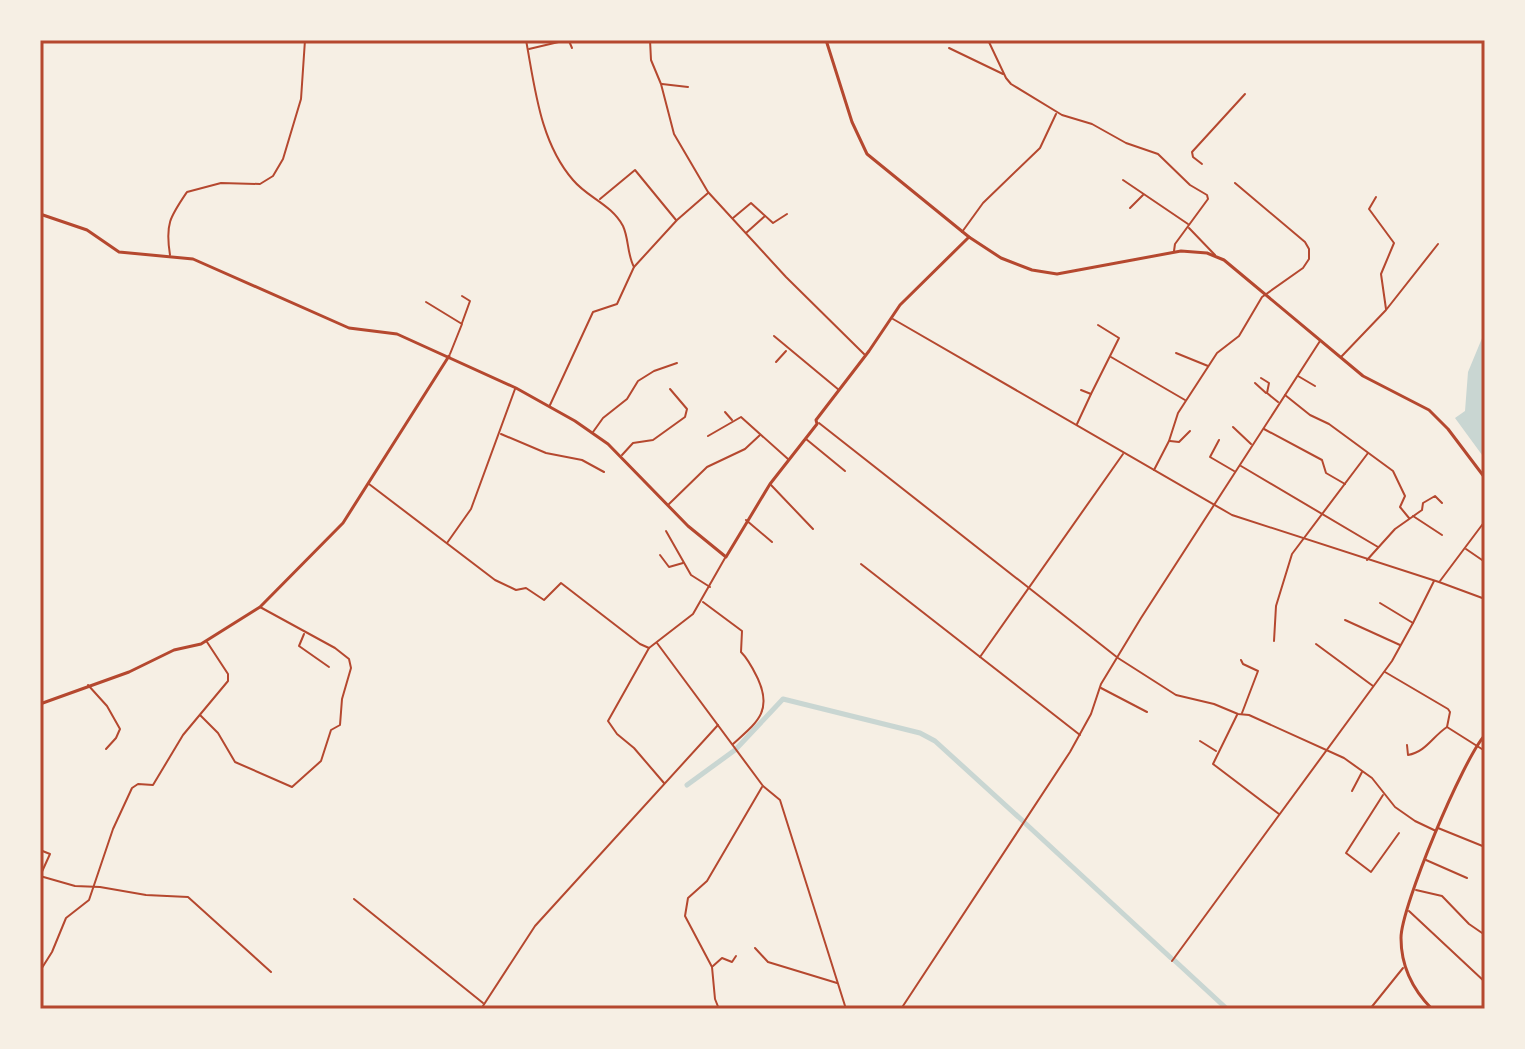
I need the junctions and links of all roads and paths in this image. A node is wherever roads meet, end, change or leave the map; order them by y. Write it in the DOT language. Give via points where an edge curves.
graph roads {
  1 [pos="305,40"];
  2 [pos="526,40"];
  3 [pos="568,40"];
  4 [pos="650,40"];
  5 [pos="826,40"];
  6 [pos="988,40"];
  7 [pos="572,48"];
  8 [pos="949,48"];
  9 [pos="528,49"];
  10 [pos="1004,74"];
  11 [pos="661,84"];
  12 [pos="688,87"];
  13 [pos="1245,94"];
  14 [pos="1057,113"];
  15 [pos="1202,164"];
  16 [pos="1123,180"];
  17 [pos="1235,183"];
  18 [pos="708,192"];
  19 [pos="1143,195"];
  20 [pos="1376,197"];
  21 [pos="600,199"];
  22 [pos="1130,208"];
  23 [pos="40,214"];
  24 [pos="787,214"];
  25 [pos="766,215"];
  26 [pos="732,219"];
  27 [pos="677,220"];
  28 [pos="1189,226"];
  29 [pos="962,232"];
  30 [pos="746,233"];
  31 [pos="969,237"];
  32 [pos="1438,244"];
  33 [pos="1174,252"];
  34 [pos="170,256"];
  35 [pos="1215,256"];
  36 [pos="634,267"];
  37 [pos="1266,295"];
  38 [pos="462,296"];
  39 [pos="426,302"];
  40 [pos="1386,310"];
  41 [pos="892,318"];
  42 [pos="462,324"];
  43 [pos="1098,325"];
  44 [pos="774,336"];
  45 [pos="1320,340"];
  46 [pos="787,349"];
  47 [pos="1176,353"];
  48 [pos="449,356"];
  49 [pos="866,356"];
  50 [pos="1110,357"];
  51 [pos="1340,358"];
  52 [pos="776,362"];
  53 [pos="677,363"];
  54 [pos="1209,366"];
  55 [pos="1297,375"];
  56 [pos="1261,378"];
  57 [pos="1255,383"];
  58 [pos="1315,386"];
  59 [pos="516,388"];
  60 [pos="670,389"];
  61 [pos="1081,390"];
  62 [pos="839,391"];
  63 [pos="1267,393"];
  64 [pos="1091,394"];
  65 [pos="1284,395"];
  66 [pos="1186,401"];
  67 [pos="1279,402"];
  68 [pos="549,406"];
  69 [pos="725,412"];
  70 [pos="735,420"];
  71 [pos="816,420"];
  72 [pos="1076,425"];
  73 [pos="1233,427"];
  74 [pos="1263,428"];
  75 [pos="1190,431"];
  76 [pos="500,433"];
  77 [pos="593,433"];
  78 [pos="760,435"];
  79 [pos="708,436"];
  80 [pos="806,438"];
  81 [pos="1219,440"];
  82 [pos="1169,441"];
  83 [pos="1252,445"];
  84 [pos="1124,453"];
  85 [pos="1368,453"];
  86 [pos="622,456"];
  87 [pos="788,460"];
  88 [pos="1239,465"];
  89 [pos="1154,470"];
  90 [pos="845,471"];
  91 [pos="1235,471"];
  92 [pos="604,472"];
  93 [pos="1485,478"];
  94 [pos="368,484"];
  95 [pos="770,484"];
  96 [pos="1346,484"];
  97 [pos="1442,503"];
  98 [pos="1212,504"];
  99 [pos="668,505"];
  100 [pos="1322,514"];
  101 [pos="1410,517"];
  102 [pos="746,520"];
  103 [pos="1485,521"];
  104 [pos="813,529"];
  105 [pos="666,531"];
  106 [pos="1442,535"];
  107 [pos="1304,540"];
  108 [pos="772,542"];
  109 [pos="446,543"];
  110 [pos="1378,547"];
  111 [pos="1465,548"];
  112 [pos="660,555"];
  113 [pos="726,557"];
  114 [pos="1367,560"];
  115 [pos="1485,562"];
  116 [pos="684,563"];
  117 [pos="861,564"];
  118 [pos="1437,581"];
  119 [pos="710,587"];
  120 [pos="1029,588"];
  121 [pos="1485,599"];
  122 [pos="702,601"];
  123 [pos="1380,603"];
  124 [pos="260,607"];
  125 [pos="1345,620"];
  126 [pos="1413,623"];
  127 [pos="304,633"];
  128 [pos="206,641"];
  129 [pos="1274,641"];
  130 [pos="657,643"];
  131 [pos="1316,644"];
  132 [pos="1401,645"];
  133 [pos="649,648"];
  134 [pos="980,657"];
  135 [pos="1118,658"];
  136 [pos="1241,660"];
  137 [pos="329,667"];
  138 [pos="1384,671"];
  139 [pos="88,685"];
  140 [pos="1373,686"];
  141 [pos="1100,687"];
  142 [pos="40,704"];
  143 [pos="1147,712"];
  144 [pos="199,714"];
  145 [pos="1240,714"];
  146 [pos="718,724"];
  147 [pos="1447,727"];
  148 [pos="1081,735"];
  149 [pos="1485,735"];
  150 [pos="1200,741"];
  151 [pos="1407,745"];
  152 [pos="1476,745"];
  153 [pos="735,747"];
  154 [pos="106,749"];
  155 [pos="1329,750"];
  156 [pos="1485,751"];
  157 [pos="1218,752"];
  158 [pos="1362,772"];
  159 [pos="665,784"];
  160 [pos="763,786"];
  161 [pos="1352,791"];
  162 [pos="1383,794"];
  163 [pos="1280,815"];
  164 [pos="1438,830"];
  165 [pos="1399,833"];
  166 [pos="1485,847"];
  167 [pos="40,850"];
  168 [pos="1426,860"];
  169 [pos="40,876"];
  170 [pos="1467,878"];
  171 [pos="94,887"];
  172 [pos="1414,890"];
  173 [pos="354,899"];
  174 [pos="1408,910"];
  175 [pos="1485,935"];
  176 [pos="755,948"];
  177 [pos="736,956"];
  178 [pos="1173,960"];
  179 [pos="712,967"];
  180 [pos="1403,968"];
  181 [pos="40,971"];
  182 [pos="271,972"];
  183 [pos="838,982"];
  184 [pos="1485,982"];
  185 [pos="484,1004"];
  186 [pos="481,1009"];
  187 [pos="719,1009"];
  188 [pos="846,1009"];
  189 [pos="901,1009"];
  190 [pos="1370,1009"];
  191 [pos="1432,1009"];
  1 -- 34 [label="street" via="301,99 273,176 260,184 221,183 187,192 166,231"];
  2 -- 9 [label="street"];
  3 -- 7 [label="street"];
  3 -- 9 [label="street"];
  4 -- 11 [label="street"];
  5 -- 29 [label="street" via="863,149"];
  6 -- 10 [label="street"];
  8 -- 10 [label="street"];
  9 -- 21 [label="street" via="547,139 571,178 586,194"];
  10 -- 14 [label="street"];
  11 -- 12 [label="street"];
  11 -- 18 [label="street" via="674,134"];
  13 -- 15 [label="street" via="1192,152"];
  14 -- 28 [label="street" via="1158,154 1205,193 1208,199"];
  14 -- 29 [label="street" via="1040,148 983,203"];
  16 -- 19 [label="street"];
  17 -- 37 [label="street" via="1309,249 1303,268"];
  18 -- 26 [label="street"];
  18 -- 27 [label="street"];
  19 -- 22 [label="street"];
  19 -- 28 [label="street"];
  20 -- 40 [label="street" via="1368,208 1394,243 1381,274"];
  21 -- 27 [label="street" via="635,170"];
  21 -- 36 [label="street" via="623,227"];
  23 -- 34 [label="street" via="87,230 119,252"];
  24 -- 25 [label="street" via="775,224"];
  25 -- 26 [label="street" via="751,203"];
  25 -- 30 [label="street"];
  26 -- 30 [label="street"];
  27 -- 36 [label="street"];
  28 -- 33 [label="street"];
  28 -- 35 [label="street"];
  29 -- 31 [label="street"];
  30 -- 49 [label="street"];
  31 -- 33 [label="street" via="1016,265 1057,274"];
  31 -- 41 [label="street" via="911,292"];
  32 -- 40 [label="street"];
  33 -- 35 [label="street" via="1196,250"];
  34 -- 48 [label="street" via="193,259 349,328 391,332"];
  35 -- 37 [label="street"];
  36 -- 68 [label="street" via="617,304 592,315"];
  37 -- 45 [label="street"];
  37 -- 54 [label="street" via="1245,328"];
  38 -- 42 [label="street" via="470,302"];
  39 -- 42 [label="street"];
  40 -- 51 [label="street"];
  41 -- 49 [label="street"];
  41 -- 72 [label="street"];
  42 -- 48 [label="street"];
  43 -- 50 [label="street" via="1119,337"];
  44 -- 46 [label="street"];
  45 -- 51 [label="street"];
  45 -- 55 [label="street"];
  46 -- 52 [label="street"];
  46 -- 62 [label="street"];
  47 -- 54 [label="street"];
  48 -- 59 [label="street"];
  48 -- 94 [label="street"];
  49 -- 62 [label="street"];
  50 -- 64 [label="street"];
  50 -- 66 [label="street"];
  51 -- 93 [label="street" via="1429,410"];
  53 -- 77 [label="street" via="638,381"];
  54 -- 66 [label="street"];
  55 -- 58 [label="street"];
  55 -- 65 [label="street"];
  56 -- 63 [label="street" via="1269,383"];
  57 -- 63 [label="street"];
  59 -- 68 [label="street"];
  59 -- 76 [label="street"];
  60 -- 86 [label="street" via="687,409 685,417 653,440 633,443"];
  61 -- 64 [label="street"];
  62 -- 71 [label="street"];
  63 -- 67 [label="street"];
  64 -- 72 [label="street"];
  65 -- 67 [label="street"];
  65 -- 85 [label="street"];
  66 -- 82 [label="street"];
  67 -- 74 [label="street"];
  68 -- 77 [label="street"];
  69 -- 70 [label="street"];
  70 -- 78 [label="street" via="741,417"];
  70 -- 79 [label="street"];
  71 -- 80 [label="street"];
  71 -- 120 [label="street"];
  72 -- 84 [label="street"];
  73 -- 83 [label="street"];
  74 -- 83 [label="street"];
  74 -- 96 [label="street" via="1322,460 1326,473"];
  75 -- 82 [label="street" via="1179,442"];
  76 -- 92 [label="street"];
  76 -- 109 [label="street" via="471,509"];
  77 -- 86 [label="street"];
  78 -- 87 [label="street"];
  78 -- 99 [label="street" via="745,449 707,467"];
  80 -- 87 [label="street"];
  80 -- 90 [label="street"];
  81 -- 91 [label="street" via="1210,457"];
  82 -- 89 [label="street"];
  83 -- 88 [label="street"];
  84 -- 89 [label="street"];
  84 -- 120 [label="street"];
  85 -- 96 [label="street"];
  85 -- 101 [label="street" via="1393,471 1405,496 1400,507"];
  86 -- 99 [label="street"];
  87 -- 95 [label="street"];
  88 -- 91 [label="street"];
  88 -- 100 [label="street"];
  89 -- 98 [label="street"];
  91 -- 98 [label="street"];
  94 -- 109 [label="street"];
  94 -- 124 [label="street" via="343,523"];
  95 -- 102 [label="street"];
  95 -- 104 [label="street"];
  96 -- 100 [label="street"];
  97 -- 101 [label="street" via="1435,496"];
  98 -- 107 [label="street"];
  98 -- 135 [label="street"];
  99 -- 113 [label="street"];
  100 -- 107 [label="street"];
  100 -- 110 [label="street"];
  101 -- 106 [label="street"];
  101 -- 110 [label="street"];
  102 -- 108 [label="street"];
  102 -- 113 [label="street"];
  103 -- 111 [label="street"];
  105 -- 116 [label="street"];
  107 -- 114 [label="street"];
  107 -- 129 [label="street" via="1292,554 1276,606"];
  109 -- 133 [label="street" via="495,580 516,590 526,588 544,600 561,583"];
  110 -- 114 [label="street"];
  111 -- 115 [label="street"];
  111 -- 118 [label="street"];
  112 -- 116 [label="street" via="669,567"];
  113 -- 119 [label="street"];
  114 -- 118 [label="street"];
  116 -- 119 [label="street" via="693,577"];
  117 -- 134 [label="street"];
  118 -- 121 [label="street"];
  118 -- 126 [label="street"];
  119 -- 122 [label="street"];
  120 -- 134 [label="street"];
  120 -- 135 [label="street"];
  122 -- 130 [label="street" via="689,619"];
  122 -- 153 [label="street" via="742,631 741,652 765,696 757,720"];
  123 -- 126 [label="street"];
  124 -- 127 [label="street"];
  124 -- 128 [label="street"];
  125 -- 132 [label="street"];
  126 -- 132 [label="street"];
  127 -- 137 [label="street" via="299,646"];
  127 -- 144 [label="street" via="340,652 351,668 340,725 331,730 321,761 294,787 235,762"];
  128 -- 139 [label="street"];
  128 -- 144 [label="street" via="229,677"];
  130 -- 133 [label="street"];
  130 -- 146 [label="street"];
  131 -- 140 [label="street"];
  132 -- 138 [label="street"];
  133 -- 159 [label="street" via="608,722"];
  134 -- 148 [label="street"];
  135 -- 141 [label="street"];
  135 -- 145 [label="street" via="1168,691"];
  136 -- 145 [label="street" via="1258,671"];
  138 -- 140 [label="street"];
  138 -- 147 [label="street" via="1448,709"];
  139 -- 142 [label="street"];
  139 -- 154 [label="street" via="120,729"];
  140 -- 155 [label="street"];
  141 -- 143 [label="street"];
  141 -- 148 [label="street"];
  144 -- 171 [label="street" via="153,785 132,788"];
  145 -- 155 [label="street"];
  145 -- 157 [label="street"];
  146 -- 153 [label="street"];
  146 -- 159 [label="street"];
  147 -- 151 [label="street" via="1413,755 1408,755"];
  147 -- 152 [label="street"];
  148 -- 189 [label="street"];
  149 -- 152 [label="street"];
  150 -- 157 [label="street"];
  152 -- 156 [label="street"];
  152 -- 164 [label="street"];
  153 -- 160 [label="street"];
  155 -- 158 [label="street"];
  155 -- 163 [label="street"];
  157 -- 163 [label="street" via="1215,767"];
  158 -- 161 [label="street"];
  158 -- 162 [label="street"];
  159 -- 185 [label="street" via="535,926"];
  160 -- 179 [label="street" via="707,881 686,902 685,916"];
  160 -- 183 [label="street" via="780,800"];
  162 -- 164 [label="street" via="1404,814"];
  162 -- 165 [label="street" via="1346,853 1371,872"];
  163 -- 178 [label="street"];
  164 -- 166 [label="street"];
  164 -- 168 [label="street"];
  167 -- 169 [label="street" via="50,854"];
  168 -- 170 [label="street"];
  168 -- 172 [label="street"];
  169 -- 171 [label="street"];
  171 -- 181 [label="street" via="87,902 66,918"];
  171 -- 182 [label="street" via="188,897"];
  172 -- 174 [label="street"];
  172 -- 175 [label="street" via="1442,896"];
  173 -- 185 [label="street"];
  174 -- 180 [label="street" via="1401,931"];
  174 -- 184 [label="street"];
  176 -- 183 [label="street" via="768,962"];
  177 -- 179 [label="street" via="732,962 722,958"];
  179 -- 187 [label="street"];
  180 -- 190 [label="street"];
  180 -- 191 [label="street"];
  183 -- 188 [label="street"];
  185 -- 186 [label="street"];
}
